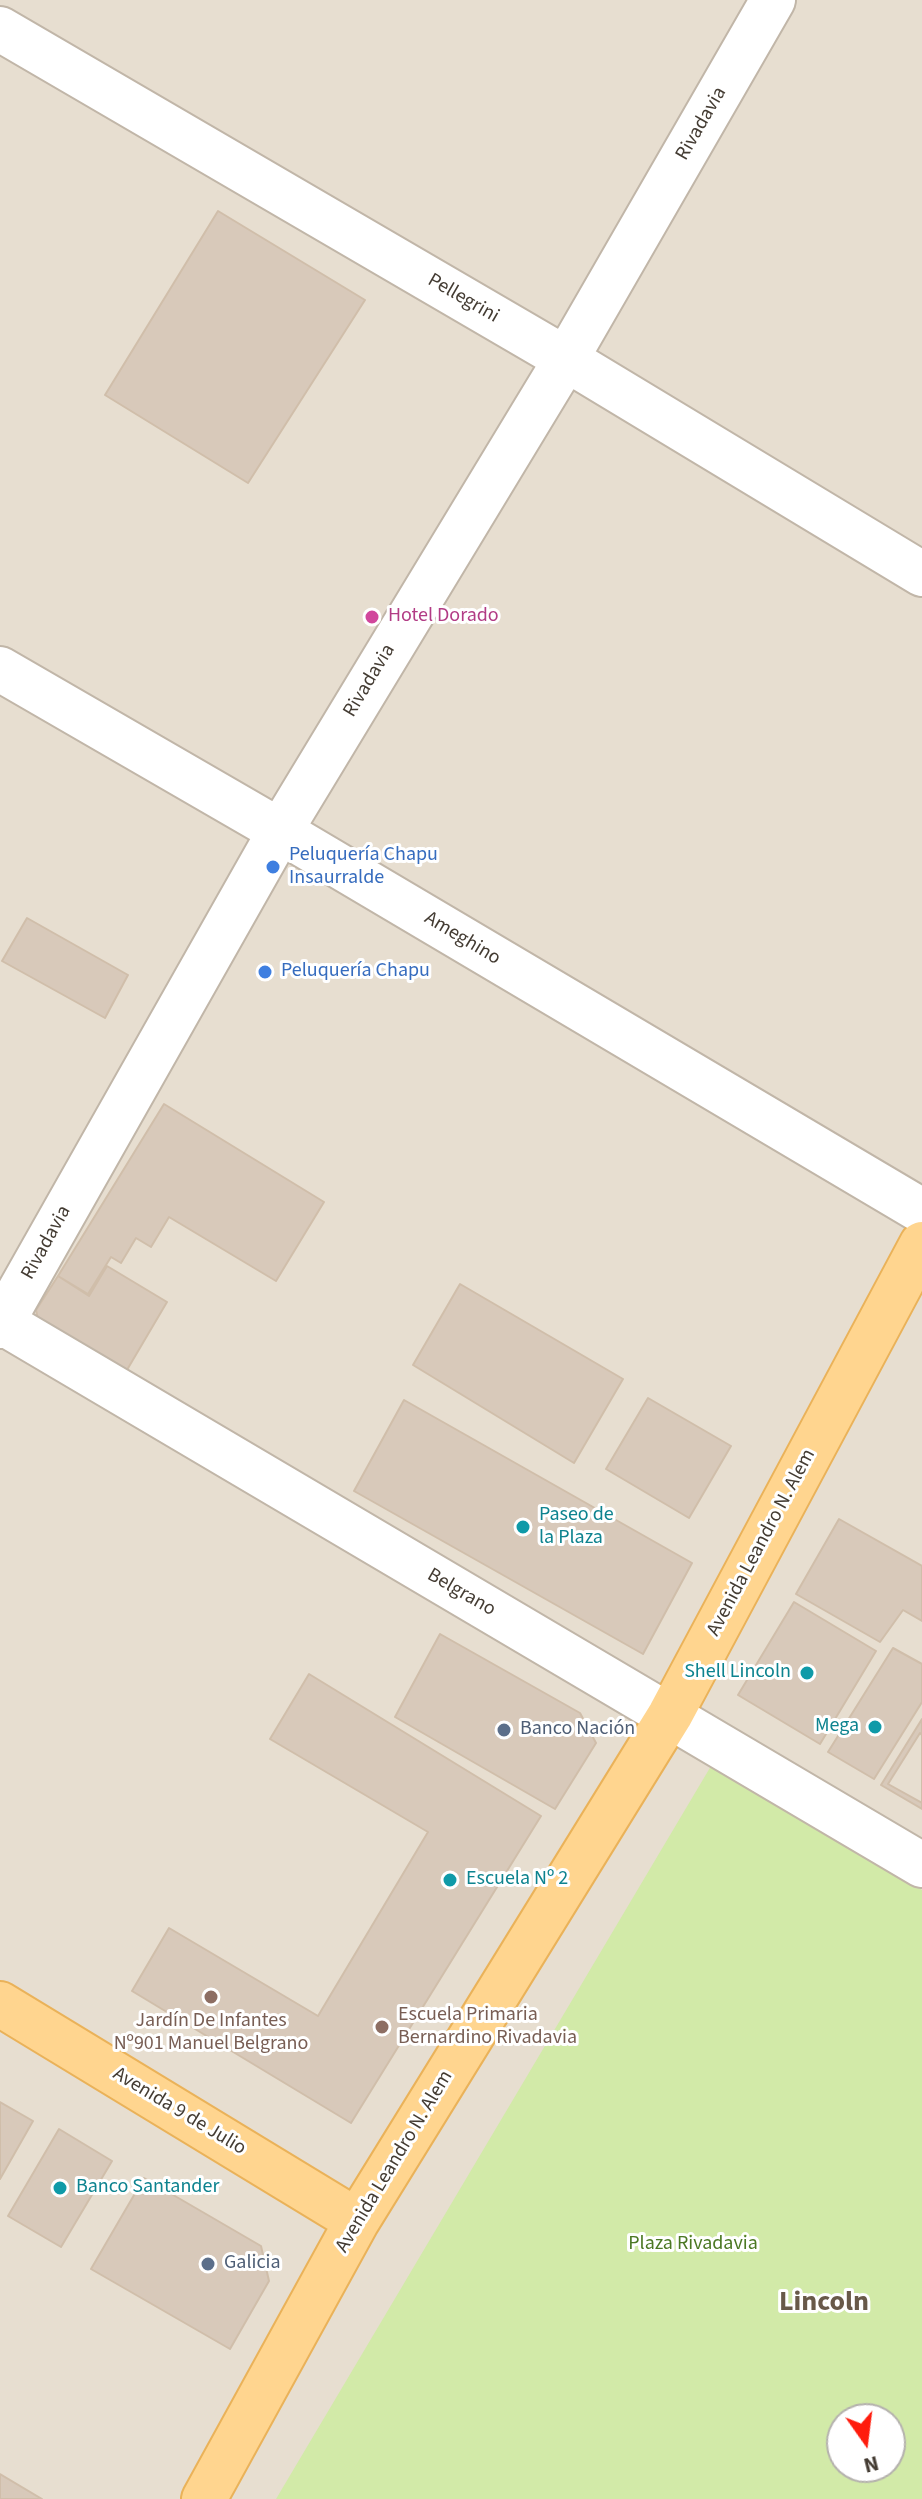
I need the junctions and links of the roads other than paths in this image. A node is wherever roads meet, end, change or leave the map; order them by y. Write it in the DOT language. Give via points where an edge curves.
graph roads {
  1 [pos="773,0"];
  2 [pos="0,29"];
  3 [pos="566,359"];
  4 [pos="922,574"];
  5 [pos="0,669"];
  6 [pos="280,831"];
  7 [pos="922,1211"];
  8 [pos="922,1244"];
  9 [pos="1,1323"];
  10 [pos="670,1715"];
  11 [pos="922,1865"];
  12 [pos="0,2004"];
  13 [pos="357,2221"];
  14 [pos="204,2499"];
  1 -- 3 [label="street, Rivadavia"];
  2 -- 3 [label="street, Pellegrini"];
  3 -- 4 [label="street, Pellegrini"];
  3 -- 6 [label="street, Rivadavia"];
  5 -- 6 [label="street, Ameghino"];
  6 -- 7 [label="street, Ameghino"];
  6 -- 9 [label="street, Rivadavia"];
  8 -- 10 [label="main road, Avenida Leandro N. Alem"];
  9 -- 10 [label="street, Belgrano"];
  10 -- 11 [label="street, Belgrano"];
  10 -- 13 [label="main road, Avenida Leandro N. Alem"];
  12 -- 13 [label="main road, Avenida 9 de Julio"];
  13 -- 14 [label="main road, Avenida Leandro N. Alem"];
}
